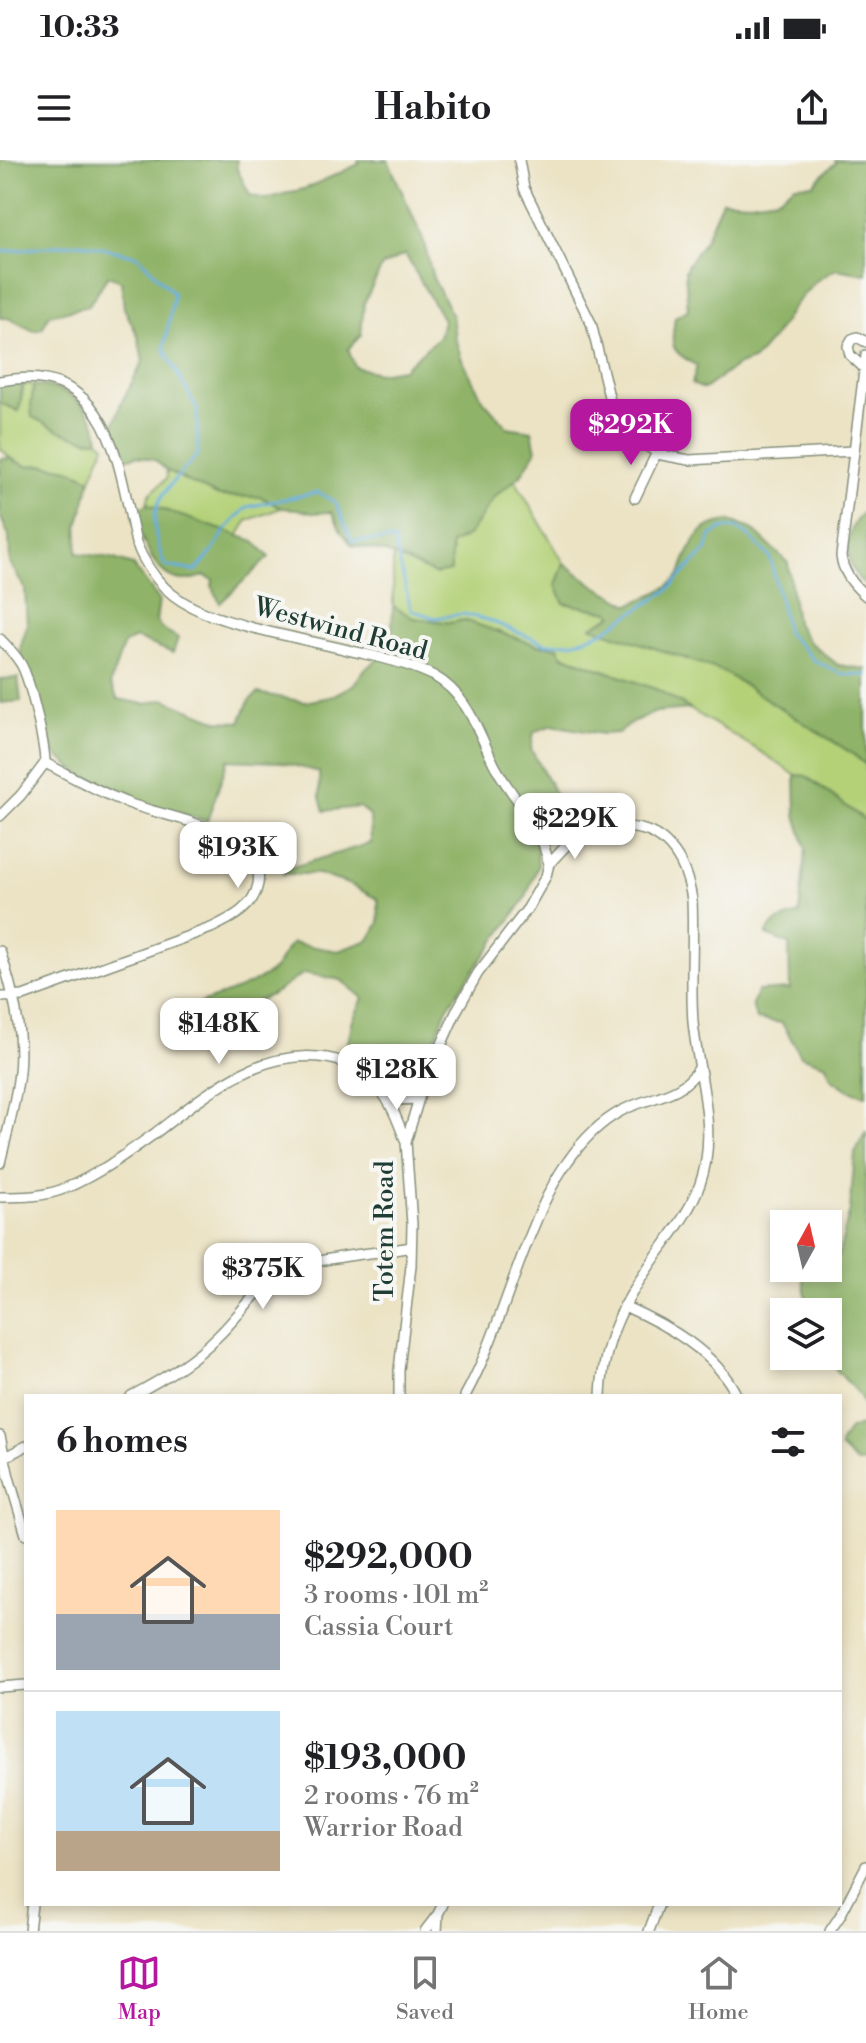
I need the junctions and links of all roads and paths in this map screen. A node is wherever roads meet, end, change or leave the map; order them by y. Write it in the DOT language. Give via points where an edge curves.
graph roads {
  1 [pos="519,160"];
  2 [pos="866,342"];
  3 [pos="866,355"];
  4 [pos="864,368"];
  5 [pos="0,381"];
  6 [pos="853,451"];
  7 [pos="657,452"];
  8 [pos="635,498"];
  9 [pos="866,596"];
  10 [pos="0,639"];
  11 [pos="45,763"];
  12 [pos="0,816"];
  13 [pos="538,825"];
  14 [pos="577,834"];
  15 [pos="549,864"];
  16 [pos="0,951"];
  17 [pos="0,997"];
  18 [pos="13,997"];
  19 [pos="699,1068"];
  20 [pos="681,1088"];
  21 [pos="705,1098"];
  22 [pos="419,1099"];
  23 [pos="388,1100"];
  24 [pos="406,1142"];
  25 [pos="0,1163"];
  26 [pos="0,1197"];
  27 [pos="411,1247"];
  28 [pos="624,1306"];
  29 [pos="135,1394"];
  30 [pos="399,1394"];
  31 [pos="466,1394"];
  32 [pos="601,1394"];
  33 [pos="736,1394"];
  34 [pos="0,1436"];
  35 [pos="24,1447"];
  36 [pos="5,1457"];
  37 [pos="24,1528"];
  38 [pos="24,1685"];
  39 [pos="0,1687"];
  40 [pos="866,1866"];
  41 [pos="32,1906"];
  42 [pos="442,1906"];
  43 [pos="658,1906"];
  44 [pos="438,1914"];
  45 [pos="29,1931"];
  46 [pos="425,1931"];
  47 [pos="437,1931"];
  48 [pos="649,1931"];
  49 [pos="830,1931"];
  1 -- 7 [label="street" via="524,188 591,323 615,415 638,441"];
  2 -- 4 [label="street" via="857,337 848,346"];
  3 -- 4 [label="street"];
  4 -- 6 [label="street"];
  5 -- 13 [label="street, Westwind Road" via="54,382 95,411 113,443 142,557 175,597 229,622 395,661 434,676 469,709 506,785"];
  6 -- 7 [label="street" via="689,460"];
  6 -- 9 [label="street" via="841,556 850,580"];
  7 -- 8 [label="street"];
  10 -- 11 [label="street" via="25,672"];
  11 -- 12 [label="street"];
  11 -- 18 [label="street" via="106,795 227,835 250,856 259,881 249,903 230,919"];
  13 -- 14 [label="street"];
  13 -- 15 [label="street"];
  14 -- 15 [label="street, Totem Road"];
  14 -- 19 [label="street" via="641,829 662,840 680,859 692,900"];
  15 -- 22 [label="street, Totem Road" via="537,895 457,1010"];
  16 -- 18 [label="street"];
  17 -- 18 [label="street"];
  18 -- 25 [label="street" via="19,1071"];
  19 -- 20 [label="street"];
  19 -- 21 [label="street"];
  20 -- 21 [label="street"];
  20 -- 31 [label="street" via="613,1116 568,1161 541,1209"];
  21 -- 28 [label="street" via="708,1144 699,1187"];
  22 -- 23 [label="street"];
  22 -- 24 [label="street, Totem Road"];
  23 -- 24 [label="street"];
  23 -- 26 [label="street" via="370,1079 341,1062 314,1057 279,1060 215,1087 126,1154 77,1183 48,1194"];
  24 -- 27 [label="street, Totem Road"];
  27 -- 29 [label="street" via="319,1262 280,1275 197,1355"];
  27 -- 30 [label="street, Totem Road"];
  28 -- 32 [label="street" via="608,1344"];
  28 -- 33 [label="street" via="701,1351"];
  34 -- 36 [label="street"];
  35 -- 36 [label="street"];
  36 -- 37 [label="street"];
  38 -- 39 [label="street"];
  40 -- 49 [label="street"];
  41 -- 45 [label="street"];
  42 -- 44 [label="street"];
  43 -- 48 [label="street"];
  44 -- 46 [label="street"];
  44 -- 47 [label="street"];
}
